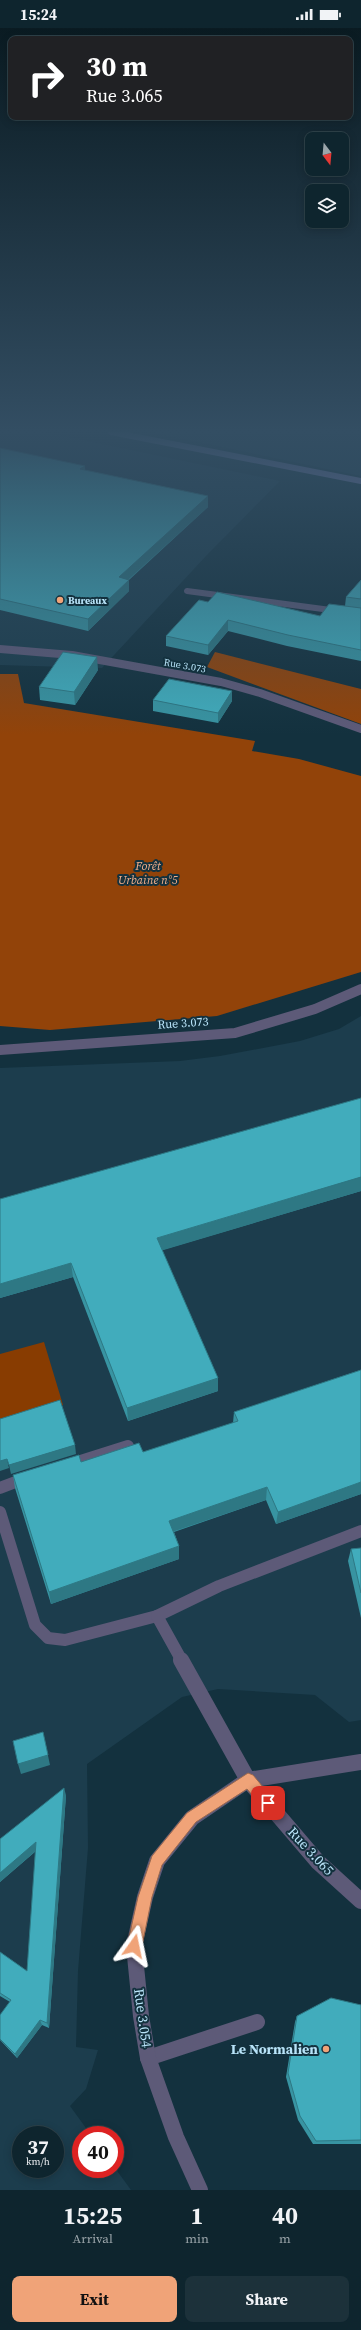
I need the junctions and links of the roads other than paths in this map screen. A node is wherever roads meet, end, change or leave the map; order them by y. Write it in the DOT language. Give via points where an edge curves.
graph roads {
  1 [pos="187,590"];
  2 [pos="361,614"];
  3 [pos="0,650"];
  4 [pos="361,729"];
  5 [pos="361,989"];
  6 [pos="0,1050"];
  7 [pos="128,1446"];
  8 [pos="52,1469"];
  9 [pos="37,1474"];
  10 [pos="0,1488"];
  11 [pos="0,1512"];
  12 [pos="361,1531"];
  13 [pos="157,1616"];
  14 [pos="361,1762"];
  15 [pos="248,1780"];
  16 [pos="361,1901"];
  17 [pos="257,2022"];
  18 [pos="148,2058"];
  19 [pos="200,2190"];
  1 -- 2 [label="street"];
  3 -- 4 [label="street, Rue 3.073" via="72,655 221,682"];
  5 -- 6 [label="street, Rue 3.073" via="315,1010 235,1033"];
  7 -- 8 [label="street"];
  9 -- 10 [label="street" via="7,1483"];
  11 -- 13 [label="street" via="35,1625 48,1638 65,1640"];
  12 -- 13 [label="street" via="219,1586"];
  13 -- 15 [label="street, Rue 3.065"];
  14 -- 15 [label="street, Rue 3.054"];
  15 -- 16 [label="street, Rue 3.065" via="318,1862"];
  15 -- 18 [label="street, Rue 3.054" via="192,1818 156,1861 134,1946"];
  17 -- 18 [label="street"];
  18 -- 19 [label="street, Rue 3.054" via="176,2137"];
}
